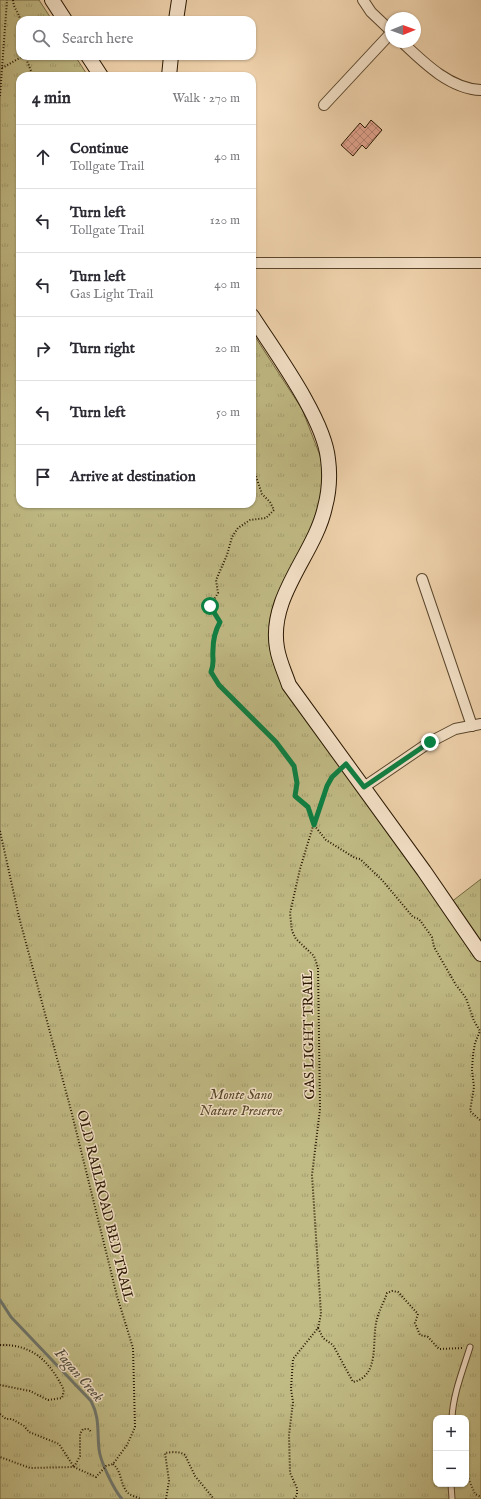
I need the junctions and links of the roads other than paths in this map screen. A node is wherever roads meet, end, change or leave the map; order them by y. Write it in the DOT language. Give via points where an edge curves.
graph roads {
  1 [pos="52,0"];
  2 [pos="179,0"];
  3 [pos="363,0"];
  4 [pos="62,16"];
  5 [pos="177,16"];
  6 [pos="385,26"];
  7 [pos="385,39"];
  8 [pos="409,48"];
  9 [pos="91,60"];
  10 [pos="170,60"];
  11 [pos="98,72"];
  12 [pos="169,72"];
  13 [pos="481,90"];
  14 [pos="324,105"];
  15 [pos="256,263"];
  16 [pos="481,263"];
  17 [pos="256,322"];
  18 [pos="422,579"];
  19 [pos="477,725"];
  20 [pos="364,787"];
  21 [pos="481,954"];
  22 [pos="470,1347"];
  23 [pos="452,1415"];
  24 [pos="451,1487"];
  25 [pos="452,1499"];
  1 -- 4 [label="street"];
  2 -- 5 [label="street"];
  3 -- 6 [label="street"];
  7 -- 14 [label="street"];
  8 -- 13 [label="street" via="446,80"];
  9 -- 11 [label="street"];
  10 -- 12 [label="street"];
  15 -- 16 [label="street"];
  17 -- 20 [label="street" via="306,402 320,431 328,457 329,471 325,508 285,594 277,630 277,648 289,686"];
  18 -- 19 [label="street"];
  19 -- 20 [label="street" via="455,729 430,742"];
  20 -- 21 [label="street"];
  22 -- 23 [label="lane"];
  24 -- 25 [label="lane"];
}
